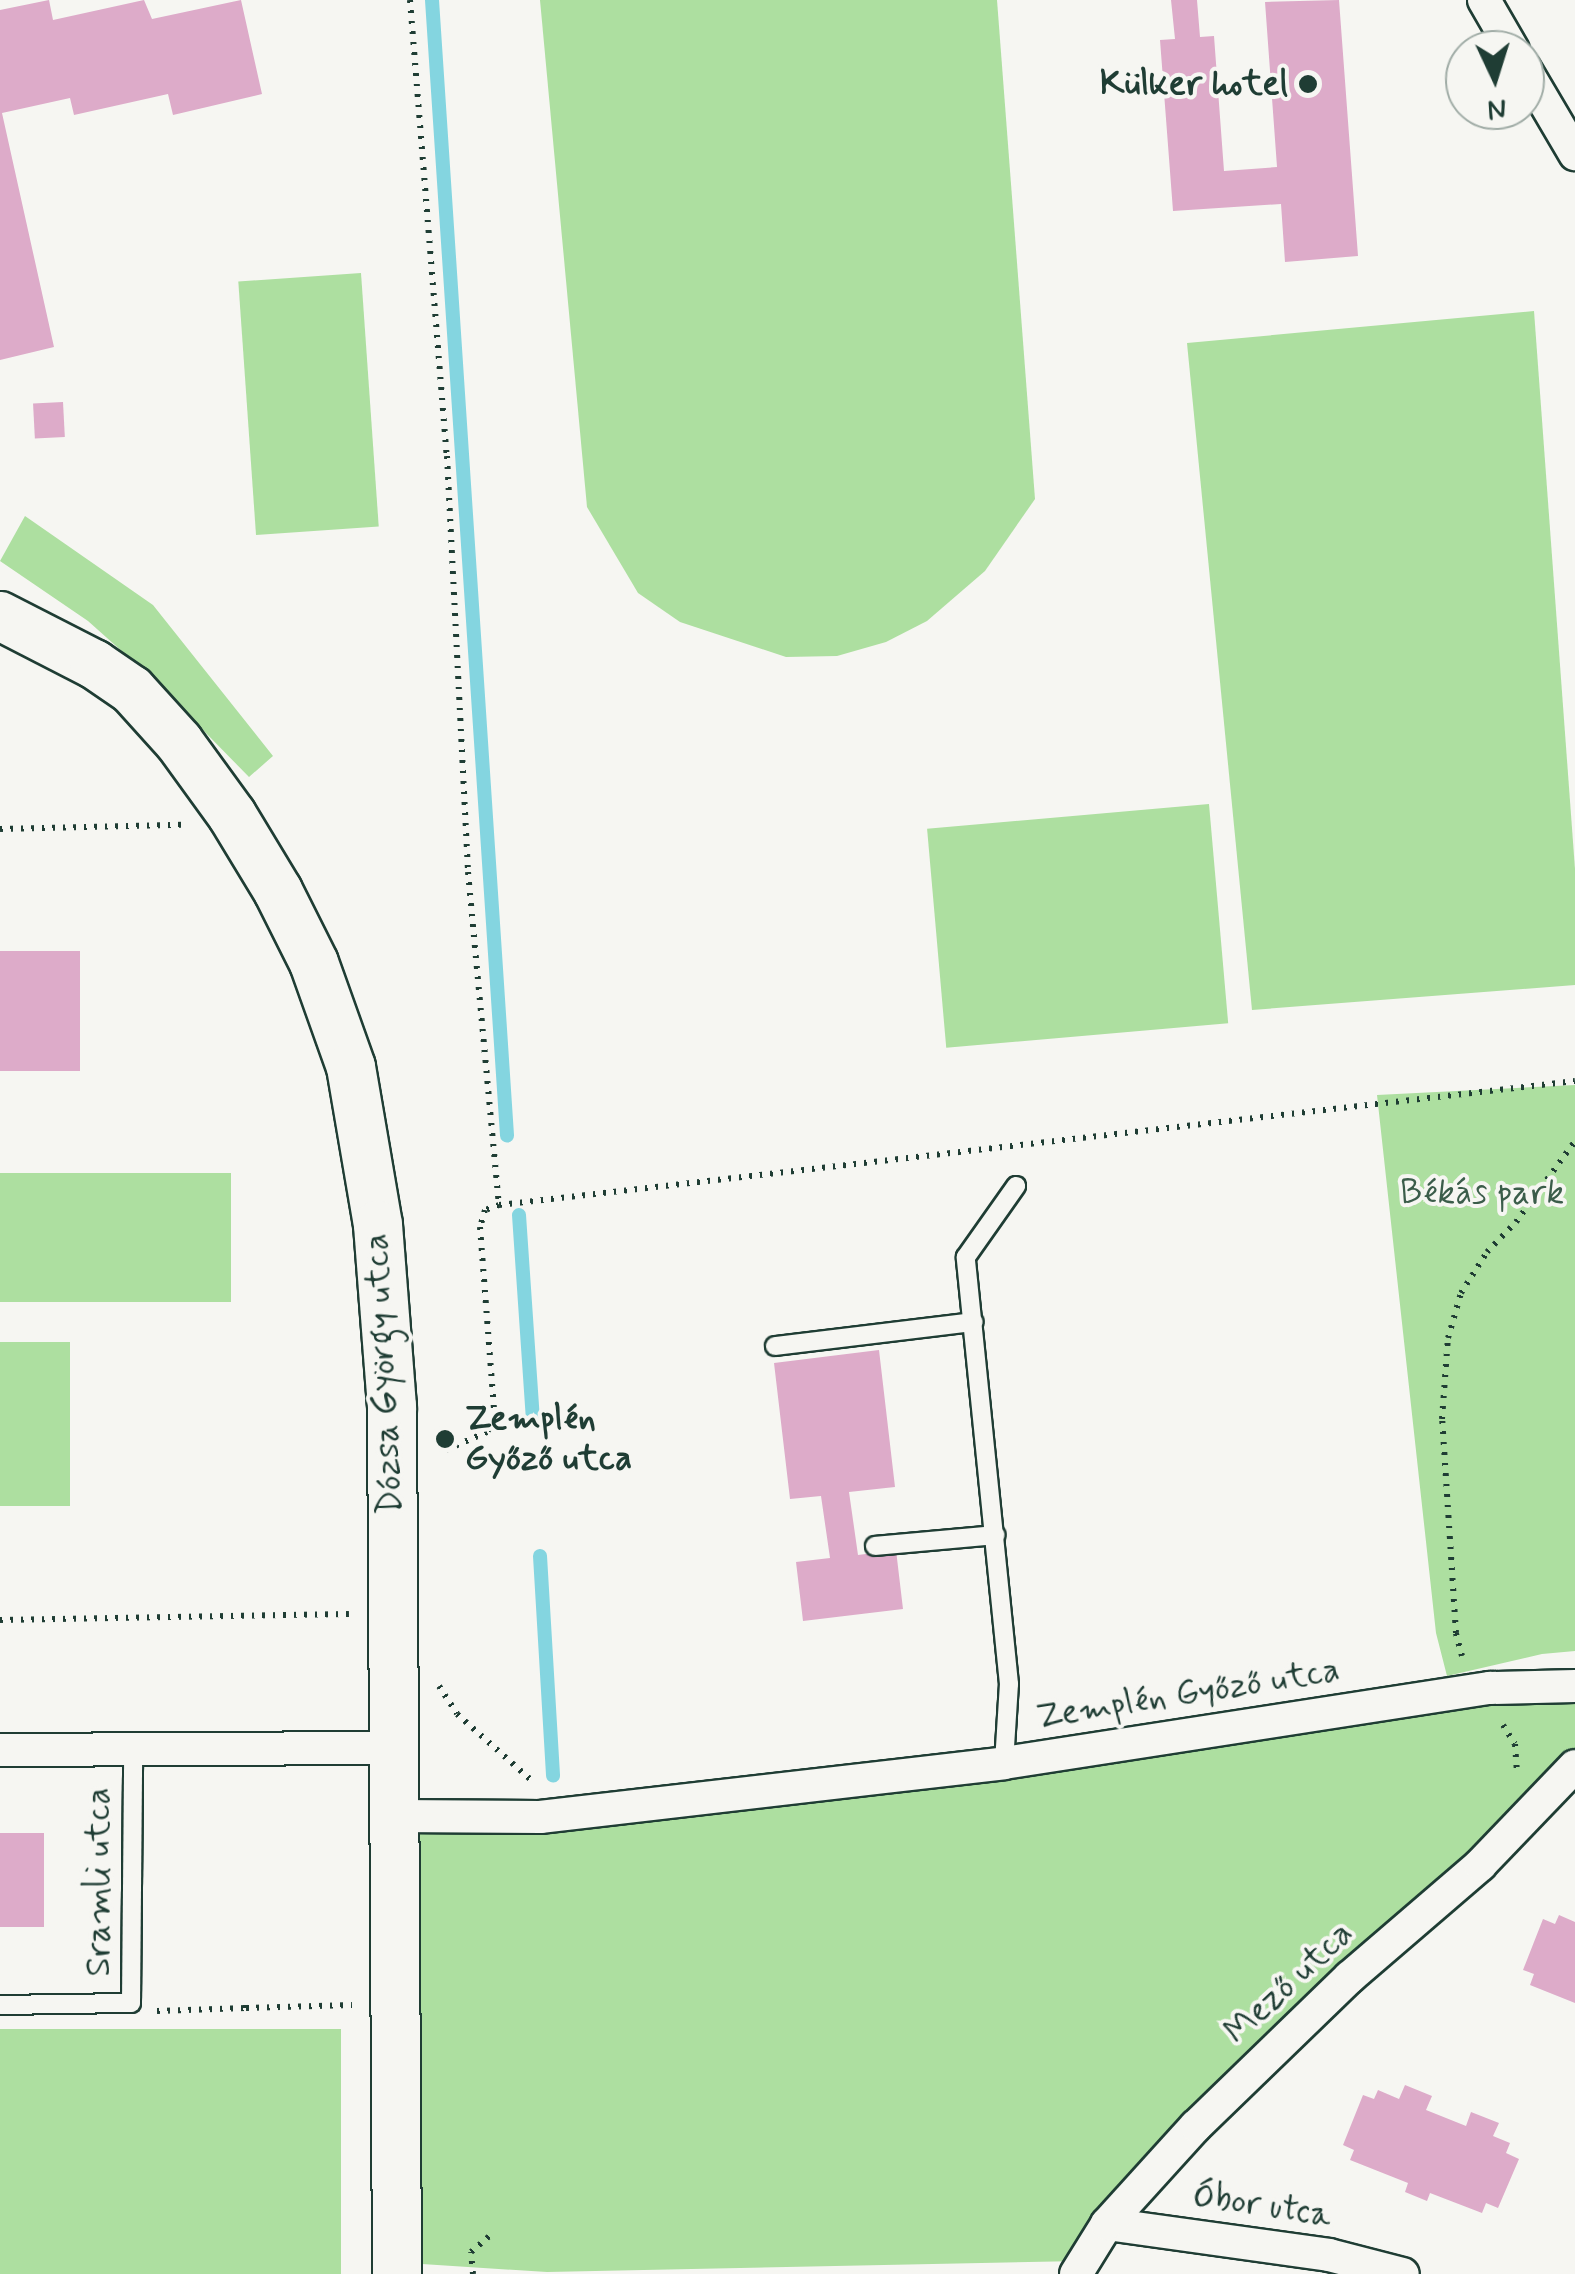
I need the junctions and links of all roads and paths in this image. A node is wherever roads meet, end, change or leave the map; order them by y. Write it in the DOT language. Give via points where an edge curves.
graph roads {
  1 [pos="410,0"];
  2 [pos="1484,0"];
  3 [pos="1502,30"];
  4 [pos="1545,104"];
  5 [pos="1575,154"];
  6 [pos="0,616"];
  7 [pos="199,824"];
  8 [pos="0,829"];
  9 [pos="1575,1080"];
  10 [pos="1575,1141"];
  11 [pos="1016,1186"];
  12 [pos="500,1205"];
  13 [pos="974,1322"];
  14 [pos="774,1346"];
  15 [pos="446,1450"];
  16 [pos="995,1536"];
  17 [pos="874,1546"];
  18 [pos="358,1614"];
  19 [pos="0,1620"];
  20 [pos="430,1672"];
  21 [pos="1575,1686"];
  22 [pos="1478,1690"];
  23 [pos="396,1748"];
  24 [pos="0,1750"];
  25 [pos="133,1750"];
  26 [pos="1004,1763"];
  27 [pos="1575,1766"];
  28 [pos="537,1786"];
  29 [pos="1518,1791"];
  30 [pos="395,1816"];
  31 [pos="246,1998"];
  32 [pos="131,2003"];
  33 [pos="0,2004"];
  34 [pos="353,2005"];
  35 [pos="246,2008"];
  36 [pos="1106,2224"];
  37 [pos="493,2233"];
  38 [pos="397,2274"];
  39 [pos="473,2274"];
  40 [pos="1076,2274"];
  41 [pos="1403,2274"];
  1 -- 12 [label="path" via="446,456 468,872"];
  2 -- 3 [label="street"];
  4 -- 5 [label="street"];
  6 -- 23 [label="street, Dózsa György utca" via="94,664 156,714 258,856 328,998 360,1108 385,1291"];
  7 -- 8 [label="path"];
  9 -- 12 [label="path"];
  10 -- 22 [label="path" via="1478,1265 1461,1293 1448,1338 1442,1419 1456,1633"];
  11 -- 13 [label="lane" via="966,1257"];
  12 -- 15 [label="path" via="486,1210 480,1227 495,1420 487,1432"];
  13 -- 14 [label="lane"];
  13 -- 16 [label="lane"];
  16 -- 17 [label="lane"];
  16 -- 26 [label="lane" via="1010,1684"];
  18 -- 19 [label="path"];
  20 -- 28 [label="path" via="457,1714"];
  21 -- 22 [label="street, Zemplén Győző utca"];
  22 -- 26 [label="street, Zemplén Győző utca"];
  22 -- 29 [label="path" via="1516,1744"];
  23 -- 25 [label="street"];
  23 -- 30 [label="street, Dózsa György utca"];
  24 -- 25 [label="street"];
  25 -- 32 [label="lane, Sramli utca"];
  26 -- 30 [label="street, Zemplén Győző utca" via="540,1818"];
  27 -- 36 [label="street, Mező utca" via="1480,1865 1350,1977 1196,2126"];
  30 -- 38 [label="street, Dózsa György utca"];
  31 -- 35 [label="path"];
  32 -- 33 [label="lane, Sramli utca"];
  32 -- 35 [label="path" via="150,2011"];
  34 -- 35 [label="path"];
  36 -- 40 [label="street, Mező utca"];
  36 -- 41 [label="street, Óbor utca" via="1330,2254"];
  37 -- 39 [label="path" via="471,2252"];
}
